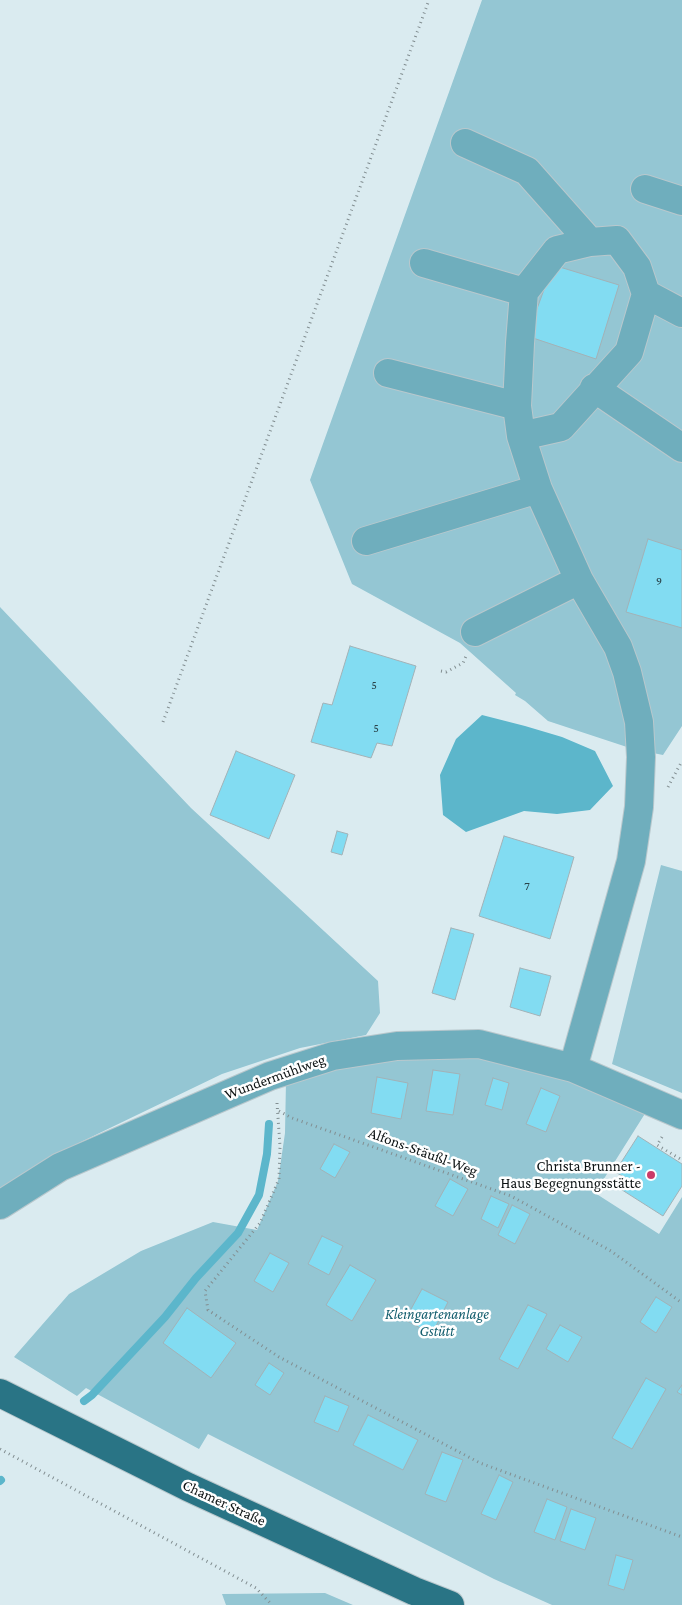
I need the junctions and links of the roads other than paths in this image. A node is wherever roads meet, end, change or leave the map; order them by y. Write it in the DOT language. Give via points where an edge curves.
graph roads {
  1 [pos="465,143"];
  2 [pos="645,189"];
  3 [pos="682,201"];
  4 [pos="590,242"];
  5 [pos="424,263"];
  6 [pos="524,292"];
  7 [pos="646,294"];
  8 [pos="682,313"];
  9 [pos="388,373"];
  10 [pos="594,388"];
  11 [pos="517,406"];
  12 [pos="521,436"];
  13 [pos="682,448"];
  14 [pos="538,489"];
  15 [pos="366,540"];
  16 [pos="579,580"];
  17 [pos="475,632"];
  18 [pos="573,1068"];
  19 [pos="682,1116"];
  20 [pos="0,1205"];
  21 [pos="0,1393"];
  22 [pos="450,1605"];
  1 -- 4 [label="street" via="527,171"];
  2 -- 3 [label="street"];
  4 -- 6 [label="street" via="557,250"];
  4 -- 7 [label="street" via="616,240 637,267"];
  5 -- 6 [label="street"];
  6 -- 11 [label="street"];
  7 -- 8 [label="street"];
  7 -- 10 [label="street" via="628,352"];
  9 -- 11 [label="street"];
  10 -- 12 [label="street" via="560,427"];
  10 -- 13 [label="street"];
  11 -- 12 [label="street"];
  12 -- 14 [label="street"];
  14 -- 15 [label="street"];
  14 -- 16 [label="street"];
  16 -- 17 [label="street"];
  16 -- 18 [label="street" via="618,648 627,672 639,722 641,757 639,807 631,861"];
  18 -- 19 [label="street, Wundermühlweg"];
  18 -- 20 [label="street, Wundermühlweg" via="479,1044 388,1048 333,1056 270,1076 60,1167"];
  21 -- 22 [label="main road, Chamer Straße" via="197,1491"];
}
